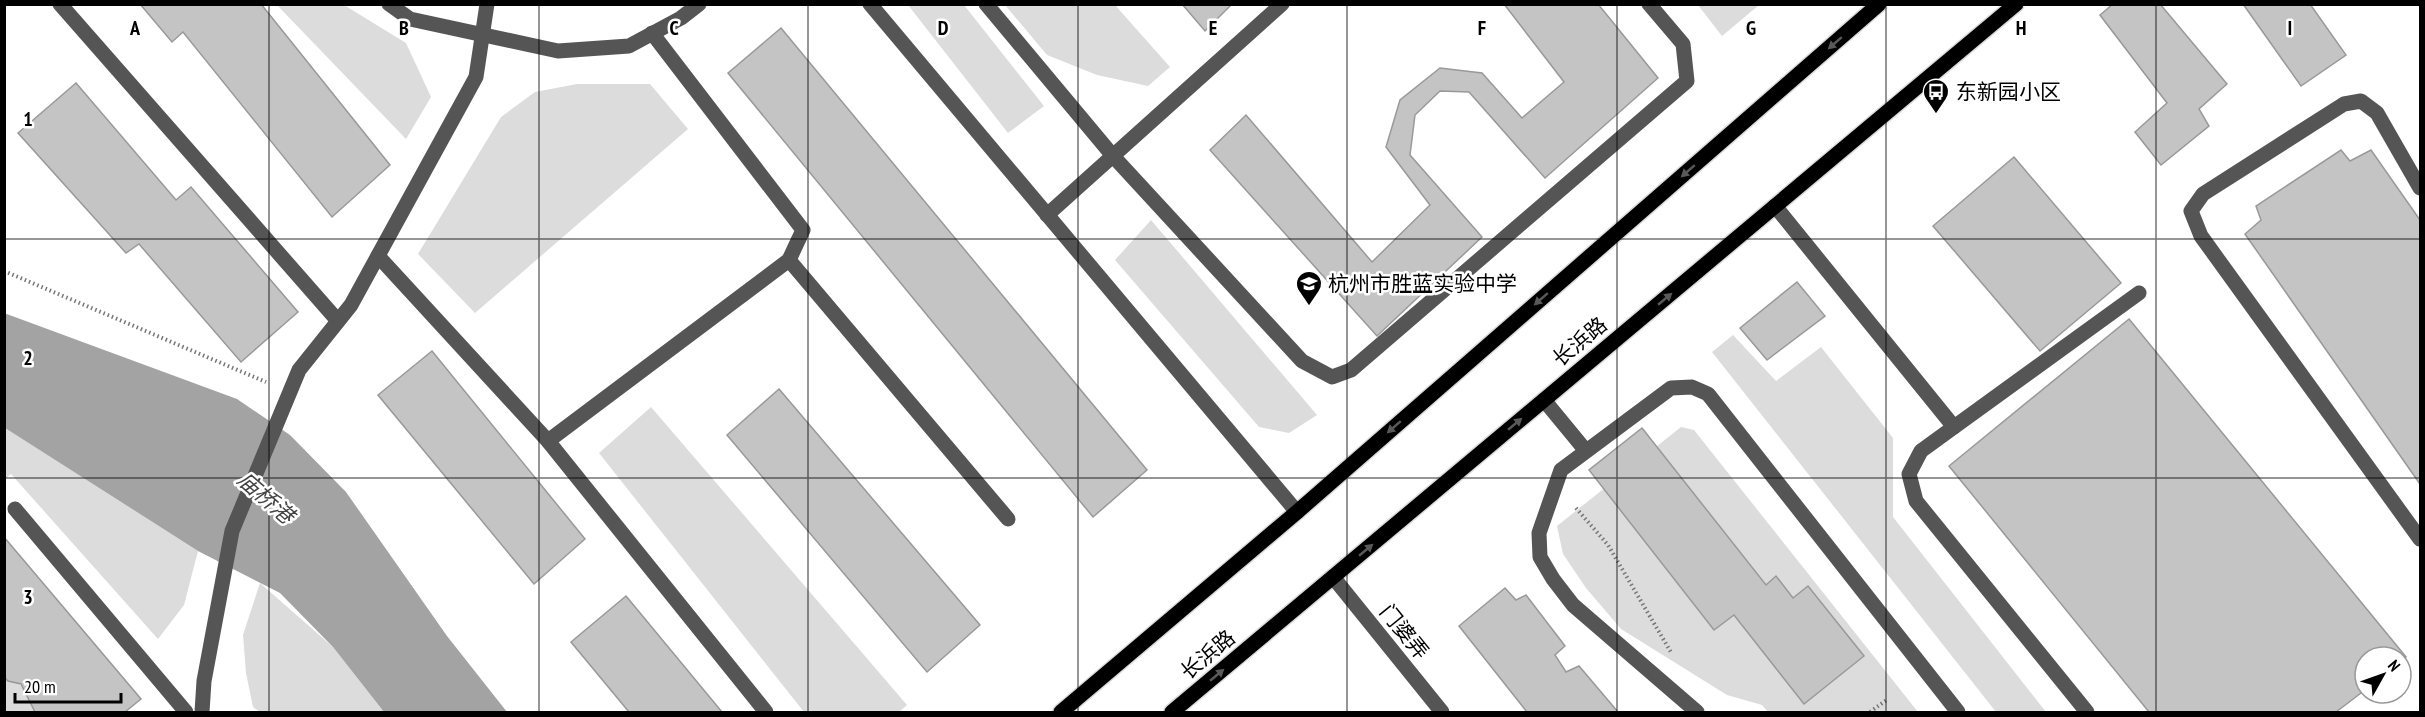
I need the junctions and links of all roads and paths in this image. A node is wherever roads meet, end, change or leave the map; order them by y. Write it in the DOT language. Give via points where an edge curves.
graph roads {
  1 [pos="60,4"];
  2 [pos="389,4"];
  3 [pos="487,4"];
  4 [pos="699,4"];
  5 [pos="870,4"];
  6 [pos="986,4"];
  7 [pos="1282,4"];
  8 [pos="1649,4"];
  9 [pos="1879,4"];
  10 [pos="2016,4"];
  11 [pos="652,33"];
  12 [pos="482,34"];
  13 [pos="1113,156"];
  14 [pos="2421,188"];
  15 [pos="1775,207"];
  16 [pos="1047,215"];
  17 [pos="378,256"];
  18 [pos="789,260"];
  19 [pos="4,271"];
  20 [pos="2139,293"];
  21 [pos="338,321"];
  22 [pos="290,391"];
  23 [pos="1544,400"];
  24 [pos="1954,427"];
  25 [pos="548,441"];
  26 [pos="1586,451"];
  27 [pos="1550,498"];
  28 [pos="15,509"];
  29 [pos="1297,512"];
  30 [pos="1008,519"];
  31 [pos="2421,539"];
  32 [pos="1333,577"];
  33 [pos="1683,699"];
  34 [pos="1888,699"];
  35 [pos="186,712"];
  36 [pos="202,712"];
  37 [pos="766,712"];
  38 [pos="1061,712"];
  39 [pos="1172,712"];
  40 [pos="1442,712"];
  41 [pos="1696,712"];
  42 [pos="1870,712"];
  43 [pos="1958,712"];
  44 [pos="2087,712"];
  1 -- 21 [label="street"];
  2 -- 12 [label="street" via="410,19"];
  3 -- 12 [label="street"];
  4 -- 11 [label="street"];
  5 -- 16 [label="street"];
  6 -- 13 [label="street"];
  7 -- 13 [label="street"];
  8 -- 13 [label="street" via="1683,44 1687,81 1351,370 1332,377 1302,362"];
  9 -- 29 [label="main road, one-way"];
  10 -- 15 [label="main road, 长浜路"];
  11 -- 12 [label="street" via="629,46 558,51"];
  11 -- 18 [label="street" via="803,230"];
  12 -- 17 [label="street" via="476,77"];
  13 -- 16 [label="street"];
  14 -- 31 [label="street" via="2377,112 2361,101 2344,104 2203,194 2191,211 2201,236"];
  23 -- 15 [label="main road, 长浜路, one-way"];
  15 -- 24 [label="street"];
  16 -- 29 [label="street"];
  17 -- 21 [label="street"];
  17 -- 25 [label="street"];
  18 -- 25 [label="street"];
  18 -- 30 [label="street"];
  19 -- 22 [label="path"];
  20 -- 24 [label="street"];
  21 -- 22 [label="street" via="299,370"];
  22 -- 36 [label="street" via="232,531 204,681"];
  23 -- 26 [label="street"];
  32 -- 23 [label="main road, 长浜路, one-way"];
  24 -- 44 [label="street" via="1921,451 1909,474 1916,501"];
  25 -- 37 [label="street"];
  26 -- 27 [label="street" via="1561,470"];
  26 -- 43 [label="street" via="1671,388 1692,387 1708,394"];
  27 -- 33 [label="path" via="1577,508 1608,545 1674,659"];
  27 -- 33 [label="street" via="1539,533 1540,557 1553,579 1573,605"];
  28 -- 35 [label="street"];
  29 -- 38 [label="main road"];
  39 -- 32 [label="main road, 长浜路, one-way"];
  32 -- 40 [label="street, 门婆弄"];
  33 -- 41 [label="street"];
  34 -- 42 [label="path"];
}
